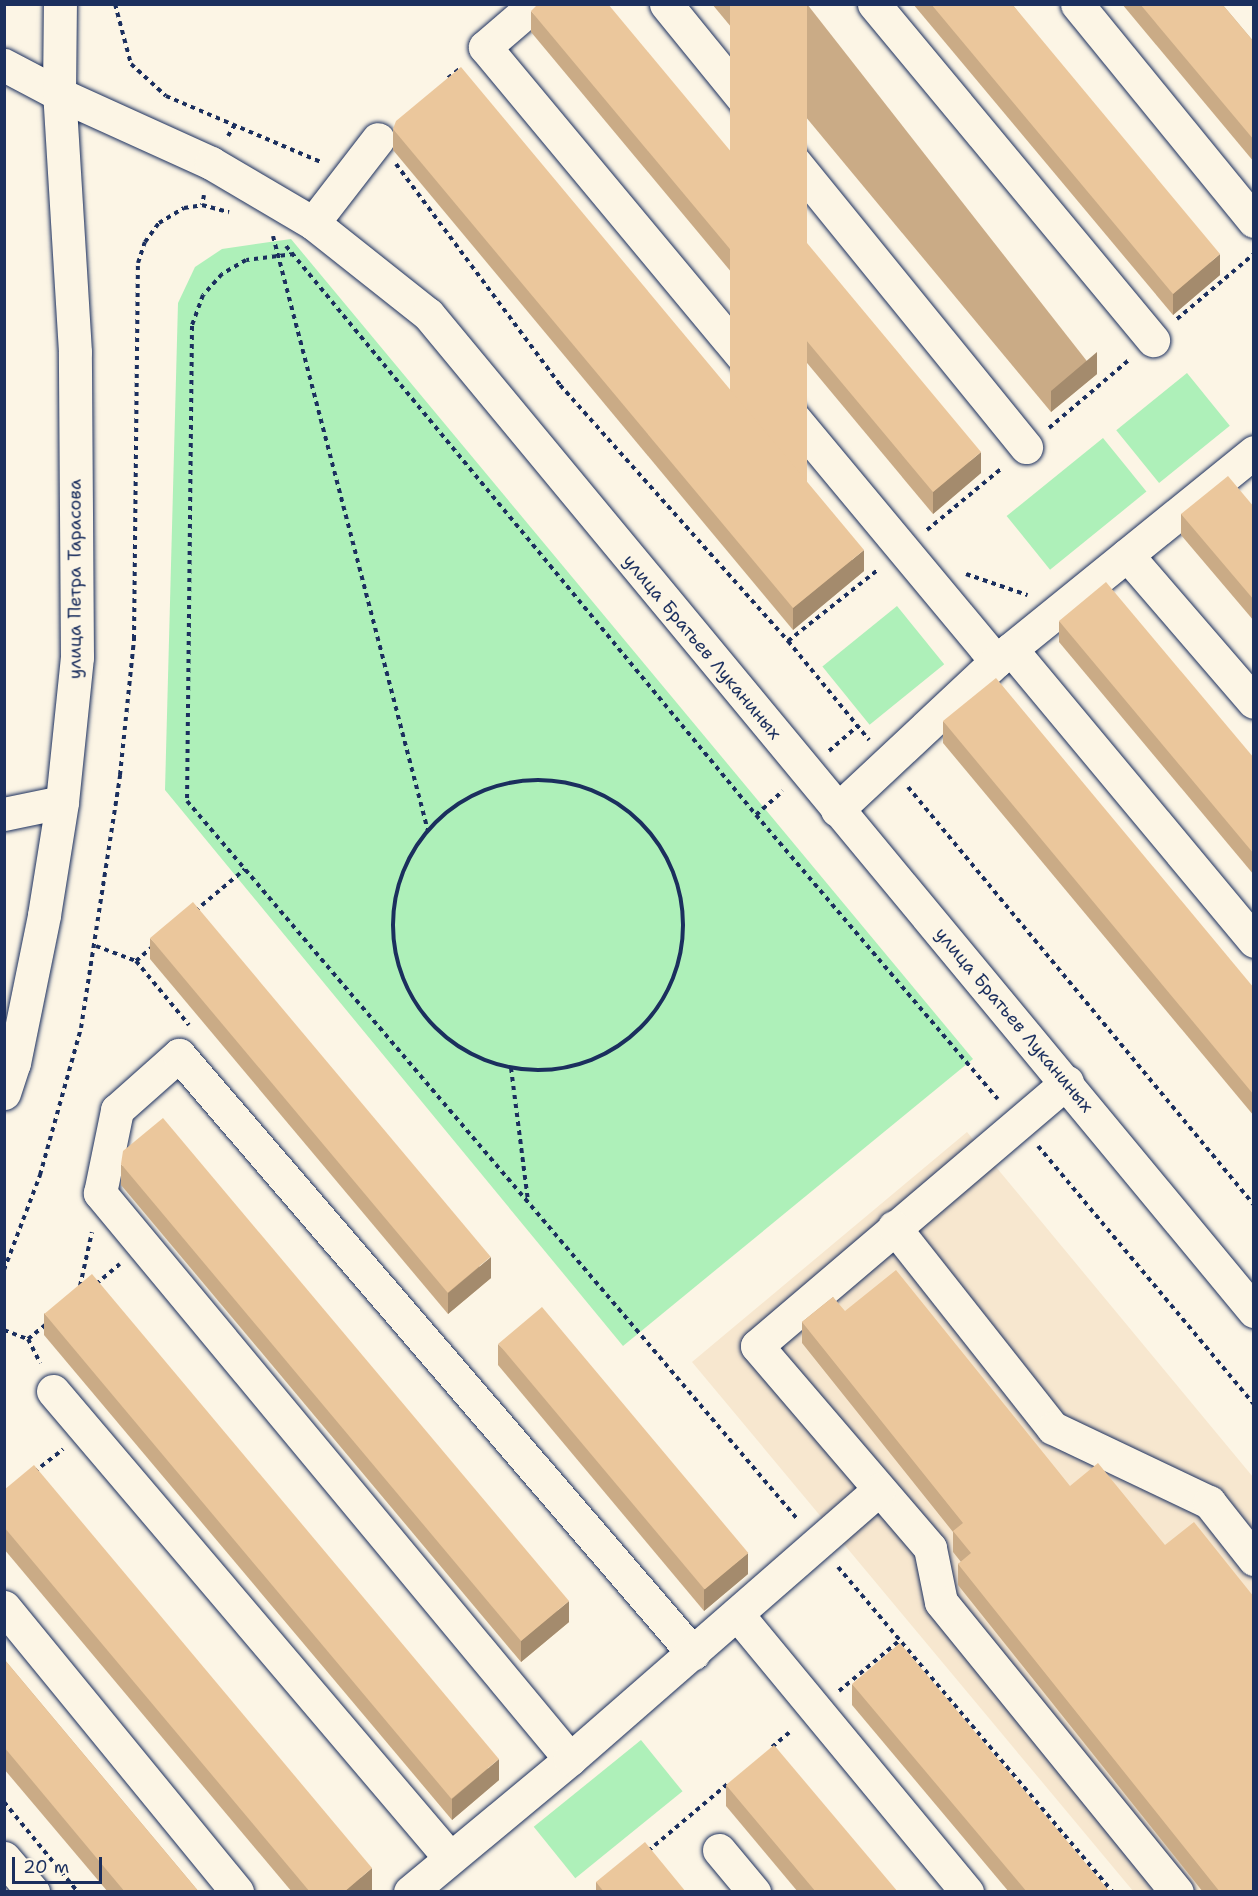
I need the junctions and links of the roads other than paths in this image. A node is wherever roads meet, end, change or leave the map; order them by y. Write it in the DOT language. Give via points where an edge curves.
graph roads {
  1 [pos="60,4"];
  2 [pos="535,4"];
  3 [pos="666,4"];
  4 [pos="874,4"];
  5 [pos="1077,4"];
  6 [pos="4,65"];
  7 [pos="59,94"];
  8 [pos="378,139"];
  9 [pos="1254,221"];
  10 [pos="313,223"];
  11 [pos="1153,340"];
  12 [pos="1026,447"];
  13 [pos="1252,455"];
  14 [pos="1127,555"];
  15 [pos="1004,655"];
  16 [pos="1254,702"];
  17 [pos="62,802"];
  18 [pos="837,810"];
  19 [pos="4,814"];
  20 [pos="1254,941"];
  21 [pos="1067,1082"];
  22 [pos="4,1093"];
  23 [pos="894,1227"];
  24 [pos="1254,1311"];
  25 [pos="53,1391"];
  26 [pos="879,1489"];
  27 [pos="1254,1559"];
  28 [pos="4,1607"];
  29 [pos="737,1614"];
  30 [pos="693,1653"];
  31 [pos="570,1759"];
  32 [pos="719,1850"];
  33 [pos="4,1858"];
  34 [pos="450,1858"];
  35 [pos="33,1892"];
  36 [pos="237,1892"];
  37 [pos="410,1892"];
  38 [pos="754,1892"];
  39 [pos="967,1892"];
  40 [pos="1177,1892"];
  1 -- 7 [label="street, улица Петра Тарасова"];
  2 -- 15 [label="street" via="485,46 911,556"];
  3 -- 12 [label="street"];
  4 -- 11 [label="street"];
  5 -- 9 [label="street"];
  6 -- 7 [label="street, улица Братьев Луканиных"];
  7 -- 10 [label="street, улица Братьев Луканиных" via="211,163"];
  7 -- 17 [label="street, улица Петра Тарасова" via="75,352 77,657"];
  8 -- 10 [label="street"];
  10 -- 18 [label="street, улица Братьев Луканиных" via="428,314"];
  13 -- 14 [label="street"];
  14 -- 15 [label="street"];
  14 -- 16 [label="street"];
  15 -- 18 [label="street"];
  15 -- 20 [label="street"];
  17 -- 19 [label="street"];
  17 -- 22 [label="street, улица Петра Тарасова" via="44,915 14,1063"];
  18 -- 21 [label="street, улица Братьев Луканиных"];
  21 -- 23 [label="street"];
  21 -- 24 [label="street, улица Братьев Луканиных"];
  23 -- 26 [label="street" via="757,1346"];
  23 -- 27 [label="street" via="1053,1428 1209,1502"];
  25 -- 34 [label="street"];
  26 -- 29 [label="street"];
  26 -- 40 [label="street" via="930,1548 941,1602"];
  28 -- 36 [label="street"];
  29 -- 30 [label="street"];
  29 -- 39 [label="street"];
  30 -- 31 [label="street"];
  30 -- 31 [label="street" via="179,1054 117,1110 100,1192"];
  31 -- 34 [label="street"];
  32 -- 38 [label="street"];
  33 -- 35 [label="street"];
  34 -- 37 [label="street"];
}
